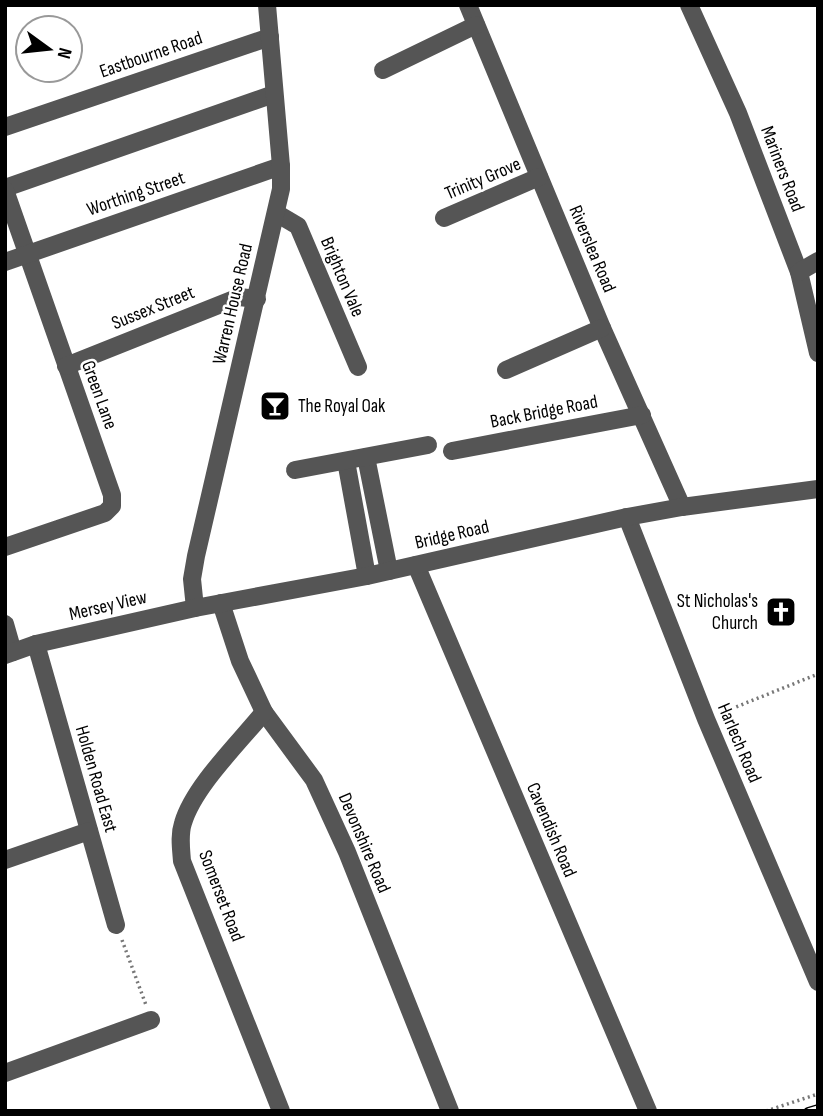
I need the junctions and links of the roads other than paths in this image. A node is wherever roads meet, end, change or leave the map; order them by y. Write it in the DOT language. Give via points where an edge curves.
graph roads {
  1 [pos="267,5"];
  2 [pos="468,5"];
  3 [pos="689,5"];
  4 [pos="476,25"];
  5 [pos="270,37"];
  6 [pos="383,70"];
  7 [pos="274,94"];
  8 [pos="5,127"];
  9 [pos="281,166"];
  10 [pos="539,177"];
  11 [pos="5,189"];
  12 [pos="276,214"];
  13 [pos="444,218"];
  14 [pos="27,254"];
  15 [pos="818,261"];
  16 [pos="5,262"];
  17 [pos="799,272"];
  18 [pos="257,299"];
  19 [pos="602,328"];
  20 [pos="818,353"];
  21 [pos="66,366"];
  22 [pos="358,368"];
  23 [pos="506,370"];
  24 [pos="642,415"];
  25 [pos="428,445"];
  26 [pos="453,450"];
  27 [pos="366,457"];
  28 [pos="346,461"];
  29 [pos="295,470"];
  30 [pos="818,489"];
  31 [pos="682,507"];
  32 [pos="627,517"];
  33 [pos="5,547"];
  34 [pos="416,565"];
  35 [pos="389,571"];
  36 [pos="367,576"];
  37 [pos="221,603"];
  38 [pos="195,608"];
  39 [pos="5,624"];
  40 [pos="36,644"];
  41 [pos="9,654"];
  42 [pos="264,712"];
  43 [pos="89,831"];
  44 [pos="5,860"];
  45 [pos="116,925"];
  46 [pos="818,982"];
  47 [pos="151,1020"];
  48 [pos="5,1073"];
  49 [pos="281,1111"];
  50 [pos="450,1111"];
  51 [pos="648,1111"];
  1 -- 5 [label="street, Warren House Road"];
  2 -- 4 [label="street, Riverslea Road"];
  3 -- 17 [label="street, Mariners Road" via="738,113"];
  4 -- 6 [label="street"];
  4 -- 10 [label="street, Riverslea Road"];
  5 -- 7 [label="street, Warren House Road"];
  5 -- 8 [label="street, Eastbourne Road"];
  7 -- 9 [label="street, Warren House Road"];
  7 -- 11 [label="street"];
  9 -- 12 [label="street, Warren House Road"];
  9 -- 14 [label="street, Worthing Street"];
  10 -- 13 [label="street, Trinity Grove"];
  10 -- 19 [label="street, Riverslea Road"];
  11 -- 14 [label="street, Green Lane"];
  12 -- 18 [label="street, Warren House Road"];
  12 -- 22 [label="street, Brighton Vale" via="298,226"];
  14 -- 16 [label="street, Worthing Street"];
  14 -- 21 [label="street, Green Lane"];
  15 -- 17 [label="street"];
  17 -- 20 [label="street, Mariners Road"];
  18 -- 21 [label="street, Sussex Street" via="239,297"];
  18 -- 38 [label="street, Warren House Road" via="223,463 196,556 192,579"];
  19 -- 23 [label="street"];
  19 -- 24 [label="street, Riverslea Road"];
  21 -- 33 [label="street, Green Lane" via="112,506 104,513"];
  24 -- 26 [label="street, Back Bridge Road"];
  24 -- 31 [label="street, Riverslea Road"];
  25 -- 27 [label="street"];
  27 -- 28 [label="street"];
  27 -- 35 [label="street"];
  28 -- 29 [label="street"];
  28 -- 36 [label="street"];
  30 -- 31 [label="street, Bridge Road"];
  31 -- 32 [label="street, Bridge Road"];
  32 -- 34 [label="street, Bridge Road"];
  32 -- 46 [label="street, Harlech Road" via="706,719"];
  34 -- 35 [label="street, Bridge Road"];
  34 -- 51 [label="street, Cavendish Road"];
  35 -- 36 [label="street, Bridge Road"];
  36 -- 37 [label="street, Bridge Road"];
  37 -- 38 [label="street, Mersey View"];
  37 -- 42 [label="street, Devonshire Road" via="240,661"];
  38 -- 40 [label="street, Mersey View"];
  39 -- 41 [label="street"];
  40 -- 41 [label="street, Mersey View"];
  40 -- 43 [label="street, Holden Road East"];
  42 -- 49 [label="street, Somerset Road" via="195,795 180,841 182,861"];
  42 -- 50 [label="street, Devonshire Road" via="314,780"];
  43 -- 44 [label="street"];
  43 -- 45 [label="street, Holden Road East"];
  47 -- 48 [label="street"];
}
